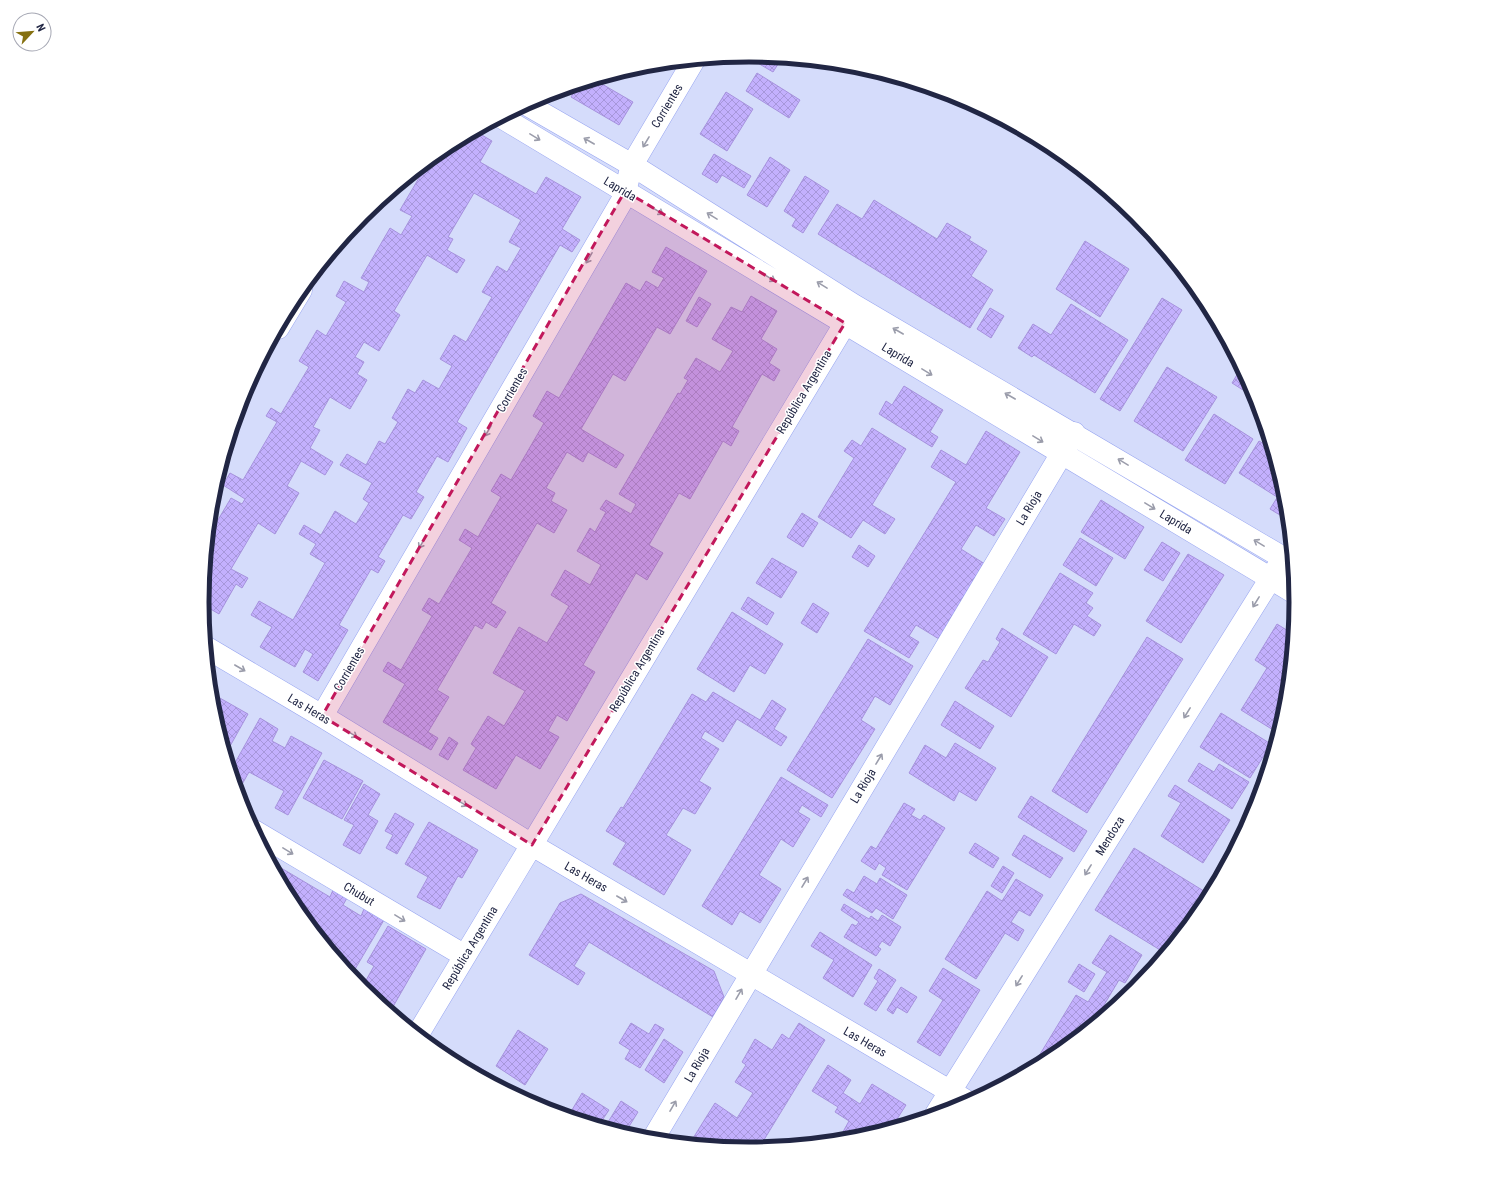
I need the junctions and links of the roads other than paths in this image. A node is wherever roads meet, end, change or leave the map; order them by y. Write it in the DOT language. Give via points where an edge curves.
graph roads {
  1 [pos="691,66"];
  2 [pos="532,108"];
  3 [pos="506,120"];
  4 [pos="632,166"];
  5 [pos="625,191"];
  6 [pos="850,314"];
  7 [pos="1074,433"];
  8 [pos="1061,453"];
  9 [pos="1288,560"];
  10 [pos="1287,561"];
  11 [pos="1271,578"];
  12 [pos="1289,589"];
  13 [pos="212,651"];
  14 [pos="322,716"];
  15 [pos="263,836"];
  16 [pos="532,845"];
  17 [pos="464,956"];
  18 [pos="750,974"];
  19 [pos="420,1030"];
  20 [pos="959,1097"];
  21 [pos="657,1134"];
  1 -- 4 [label="street, Corrientes, one-way"];
  4 -- 2 [label="street, Laprida, one-way"];
  3 -- 5 [label="street, Laprida, one-way"];
  4 -- 5 [label="street, Corrientes"];
  6 -- 4 [label="street, Laprida, one-way"];
  5 -- 6 [label="street, Laprida, one-way"];
  5 -- 14 [label="street, Corrientes, one-way" via="623,199"];
  7 -- 6 [label="street, Laprida, one-way"];
  6 -- 8 [label="street, Laprida, one-way"];
  6 -- 16 [label="street, República Argentina"];
  7 -- 8 [label="street, La Rioja"];
  9 -- 7 [label="street, Laprida, one-way"];
  8 -- 11 [label="street, Laprida, one-way"];
  18 -- 8 [label="street, La Rioja, one-way"];
  10 -- 11 [label="street, Mendoza"];
  11 -- 12 [label="street, Laprida"];
  11 -- 20 [label="street, Mendoza, one-way"];
  13 -- 14 [label="street, Las Heras, one-way"];
  14 -- 16 [label="street, Las Heras, one-way"];
  15 -- 17 [label="street, Chubut, one-way"];
  16 -- 17 [label="street, República Argentina"];
  16 -- 18 [label="street, Las Heras, one-way"];
  17 -- 19 [label="street, República Argentina"];
  18 -- 20 [label="street, Las Heras"];
  21 -- 18 [label="street, La Rioja, one-way"];
}
